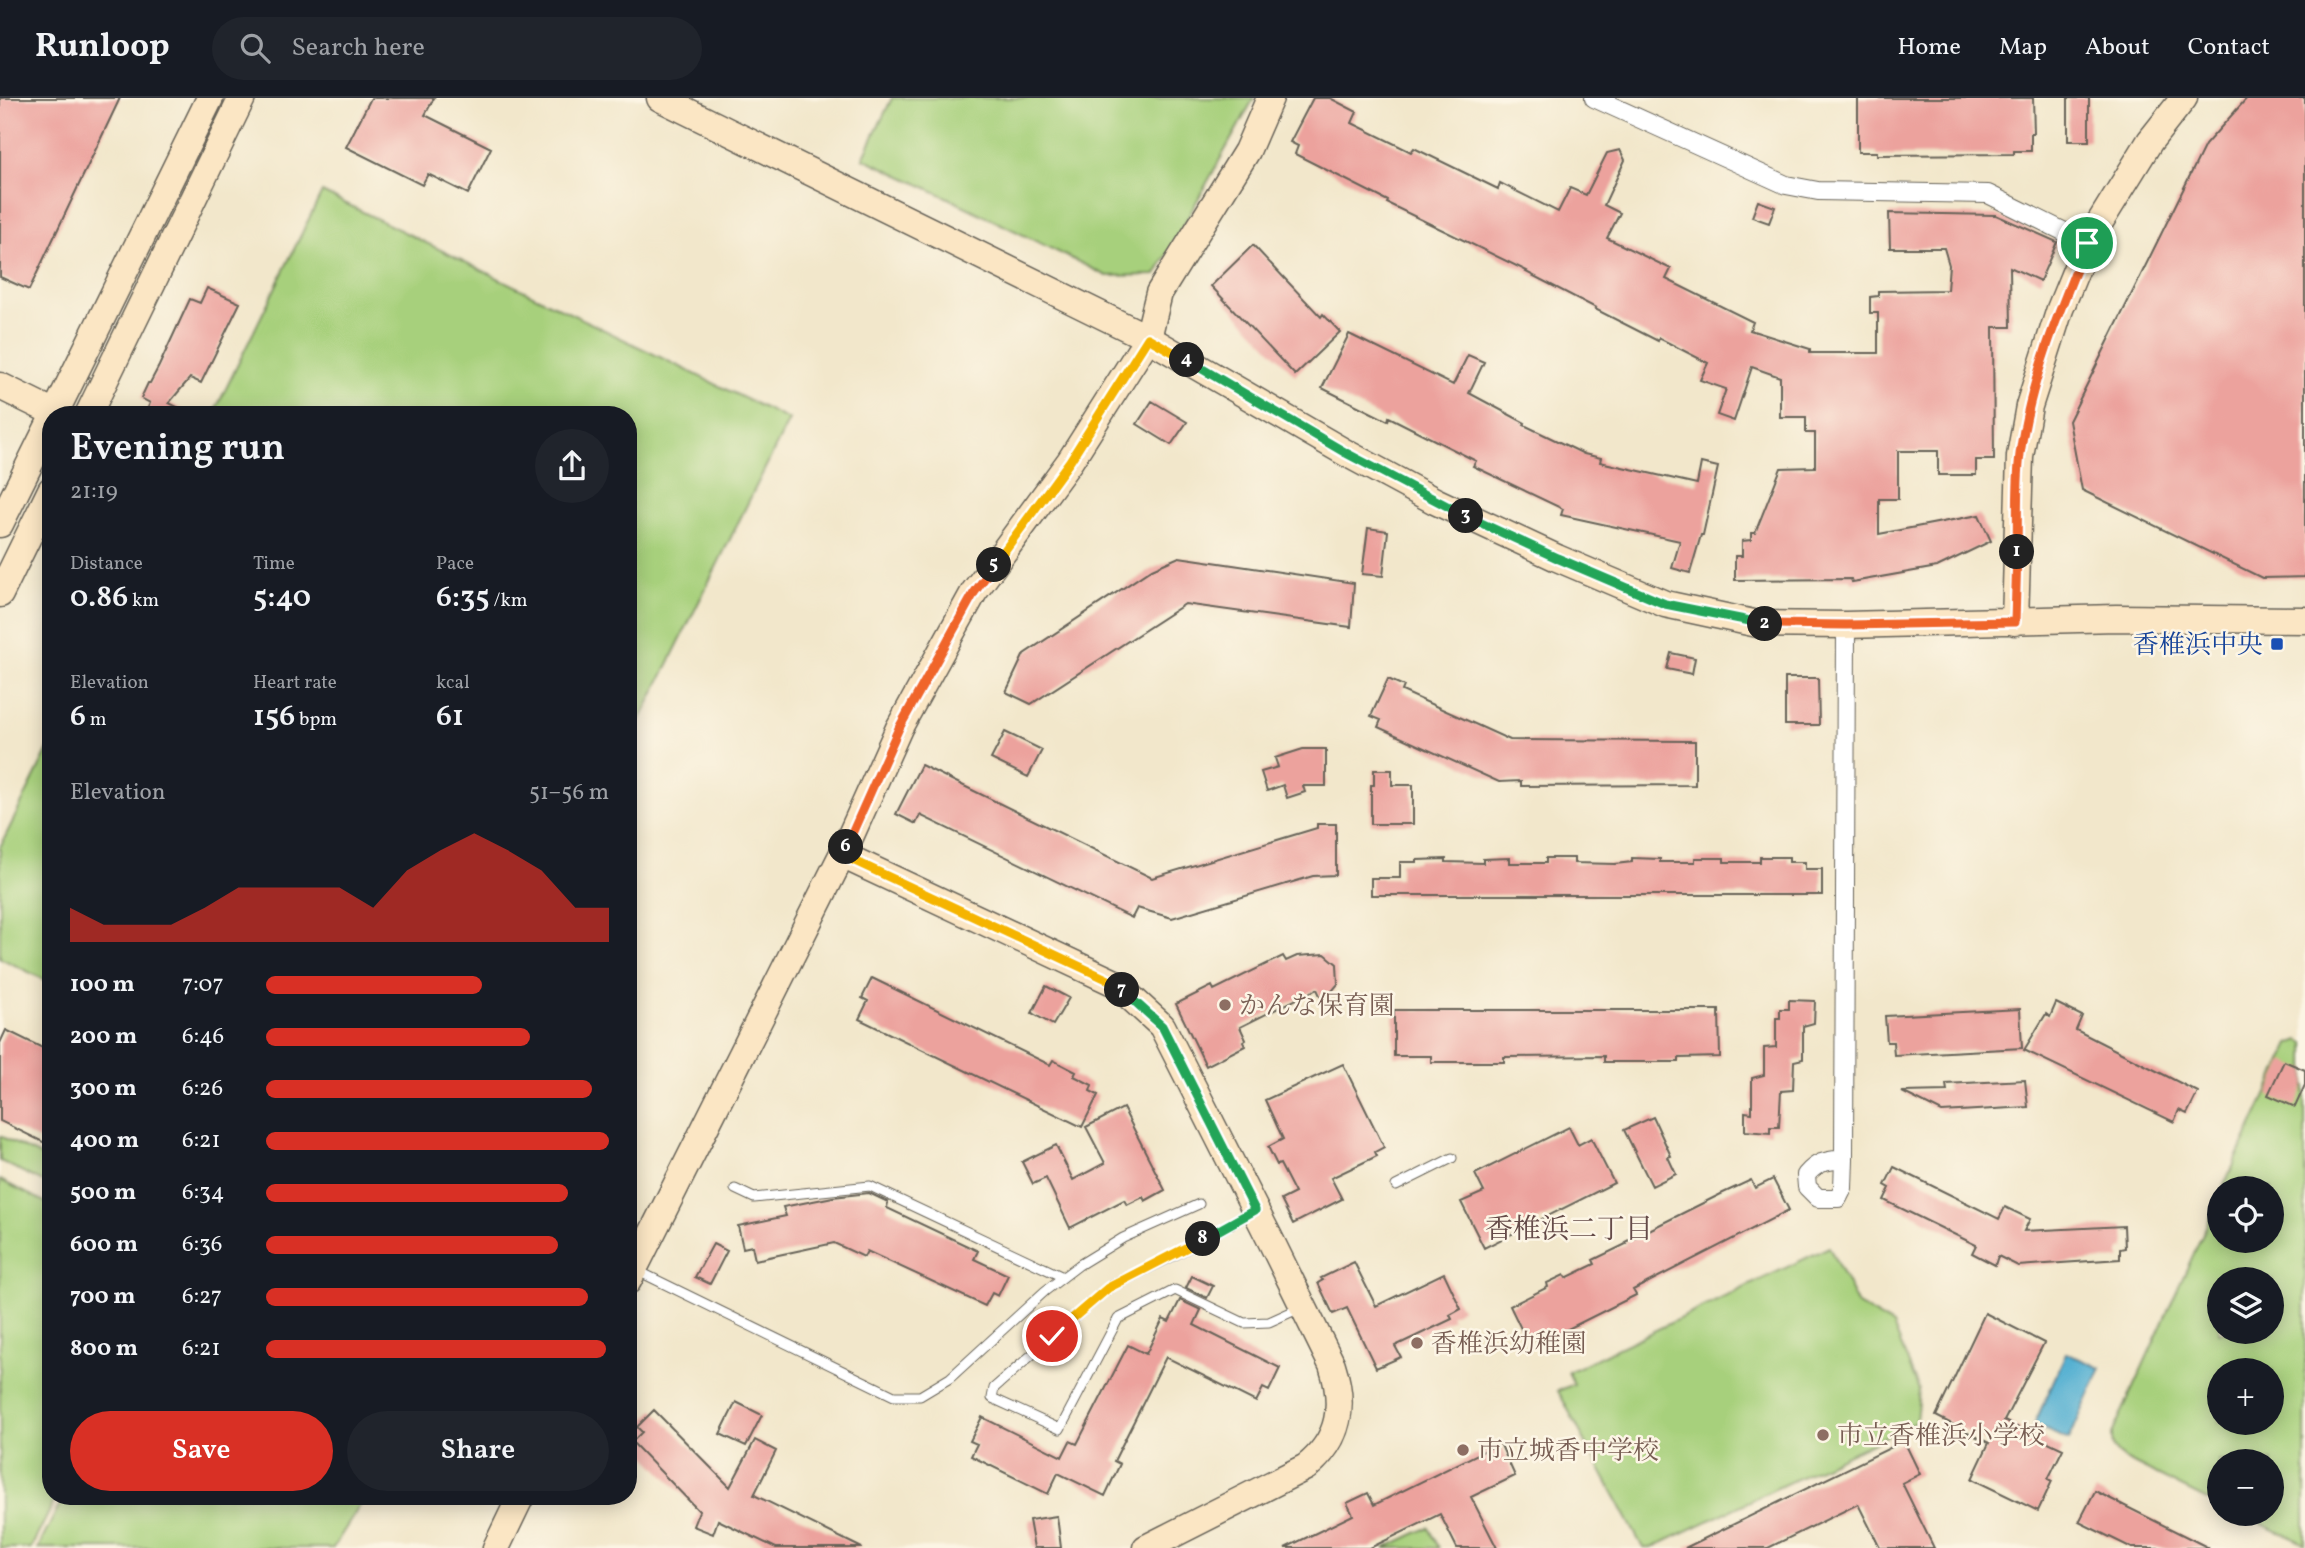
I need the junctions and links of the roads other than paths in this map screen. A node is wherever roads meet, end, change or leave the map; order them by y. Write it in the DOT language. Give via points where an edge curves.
graph roads {
  1 [pos="210,98"];
  2 [pos="242,98"];
  3 [pos="660,98"];
  4 [pos="1269,98"];
  5 [pos="1594,98"];
  6 [pos="2185,98"];
  7 [pos="2087,243"];
  8 [pos="1148,338"];
  9 [pos="0,386"];
  10 [pos="60,406"];
  11 [pos="92,406"];
  12 [pos="42,409"];
  13 [pos="42,442"];
  14 [pos="42,508"];
  15 [pos="0,524"];
  16 [pos="0,594"];
  17 [pos="2305,620"];
  18 [pos="2015,622"];
  19 [pos="1846,625"];
  20 [pos="842,855"];
  21 [pos="1452,1158"];
  22 [pos="1844,1159"];
  23 [pos="1396,1186"];
  24 [pos="735,1189"];
  25 [pos="1199,1204"];
  26 [pos="1255,1210"];
  27 [pos="637,1263"];
  28 [pos="1063,1277"];
  29 [pos="637,1278"];
  30 [pos="1303,1307"];
  31 [pos="517,1505"];
  32 [pos="496,1548"];
  33 [pos="1146,1548"];
  1 -- 10 [label="street"];
  2 -- 11 [label="street"];
  3 -- 8 [label="street"];
  4 -- 8 [label="street" via="1247,151 1159,293"];
  5 -- 7 [label="street" via="1786,185 1818,191 1989,194"];
  6 -- 7 [label="street" via="2150,141"];
  7 -- 18 [label="street" via="2029,406 2020,456"];
  8 -- 19 [label="street" via="1435,501 1665,604 1758,624"];
  8 -- 20 [label="street" via="1070,461 974,593 899,728"];
  9 -- 12 [label="street"];
  13 -- 15 [label="street"];
  14 -- 16 [label="street"];
  17 -- 18 [label="street"];
  18 -- 19 [label="street"];
  19 -- 22 [label="street"];
  20 -- 26 [label="street" via="1115,983 1162,1026"];
  20 -- 27 [label="street"];
  21 -- 23 [label="lane"];
  24 -- 28 [label="lane" via="754,1198 870,1186"];
  25 -- 28 [label="lane" via="1123,1238"];
  26 -- 30 [label="street"];
  26 -- 30 [label="lane" via="1108,1288 994,1388 992,1398 1060,1429 1118,1319 1175,1290 1244,1323 1269,1322"];
  28 -- 29 [label="lane" via="950,1378 920,1396 894,1396"];
  30 -- 33 [label="street" via="1337,1382 1338,1413 1324,1450 1306,1467"];
  31 -- 32 [label="street"];
}
